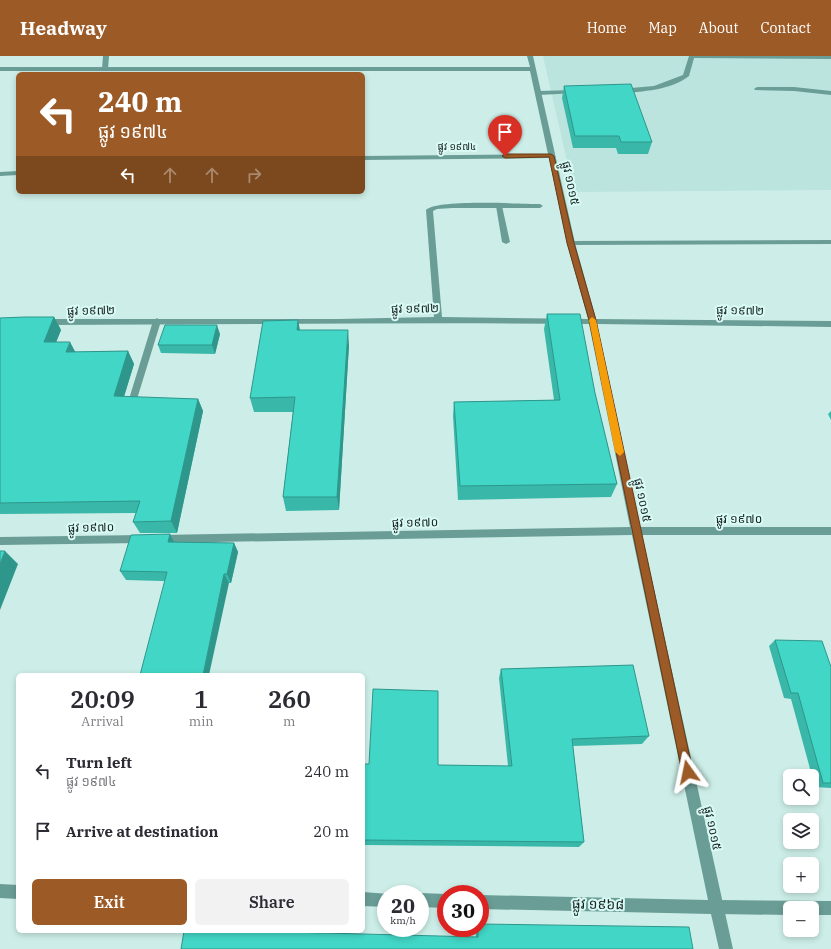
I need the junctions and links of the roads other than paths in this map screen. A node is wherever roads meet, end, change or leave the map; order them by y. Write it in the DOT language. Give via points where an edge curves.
graph roads {
  1 [pos="106,56"];
  2 [pos="530,56"];
  3 [pos="831,57"];
  4 [pos="0,69"];
  5 [pos="105,69"];
  6 [pos="533,69"];
  7 [pos="757,89"];
  8 [pos="586,92"];
  9 [pos="610,92"];
  10 [pos="538,93"];
  11 [pos="831,93"];
  12 [pos="551,156"];
  13 [pos="365,158"];
  14 [pos="16,173"];
  15 [pos="0,174"];
  16 [pos="499,206"];
  17 [pos="540,206"];
  18 [pos="506,242"];
  19 [pos="831,242"];
  20 [pos="571,243"];
  21 [pos="438,320"];
  22 [pos="592,320"];
  23 [pos="157,321"];
  24 [pos="31,322"];
  25 [pos="831,324"];
  26 [pos="133,399"];
  27 [pos="636,531"];
  28 [pos="831,531"];
  29 [pos="0,541"];
  30 [pos="0,891"];
  31 [pos="16,892"];
  32 [pos="365,899"];
  33 [pos="377,900"];
  34 [pos="489,902"];
  35 [pos="717,907"];
  36 [pos="831,908"];
  37 [pos="726,949"];
  1 -- 5 [label="street"];
  2 -- 6 [label="street, ផ្លូវ ១០១៥"];
  3 -- 9 [label="street" via="692,56 686,76 669,85"];
  4 -- 5 [label="street"];
  5 -- 6 [label="street"];
  6 -- 10 [label="street, ផ្លូវ ១០១៥"];
  7 -- 11 [label="street"];
  8 -- 10 [label="street"];
  10 -- 12 [label="street, ផ្លូវ ១០១៥"];
  12 -- 13 [label="street, ផ្លូវ ១៩៧៤"];
  12 -- 20 [label="street, ផ្លូវ ១០១៥"];
  14 -- 15 [label="street"];
  16 -- 17 [label="street"];
  16 -- 18 [label="street"];
  16 -- 21 [label="street" via="436,207 429,210"];
  19 -- 20 [label="street"];
  20 -- 22 [label="street, ផ្លូវ ១០១៥"];
  21 -- 22 [label="street, ផ្លូវ ១៩៧២"];
  21 -- 23 [label="street, ផ្លូវ ១៩៧២"];
  22 -- 25 [label="street, ផ្លូវ ១៩៧២"];
  22 -- 27 [label="street, ផ្លូវ ១០១៥"];
  23 -- 24 [label="street, ផ្លូវ ១៩៧២"];
  23 -- 26 [label="street"];
  27 -- 28 [label="street, ផ្លូវ ១៩៧០"];
  27 -- 29 [label="street, ផ្លូវ ១៩៧០"];
  27 -- 35 [label="street, ផ្លូវ ១០១៥"];
  30 -- 31 [label="street"];
  32 -- 33 [label="street"];
  34 -- 35 [label="street, ផ្លូវ ១៩៦៨"];
  35 -- 36 [label="street, ផ្លូវ ១៩៦៨"];
  35 -- 37 [label="street, ផ្លូវ ១០១៥"];
}
